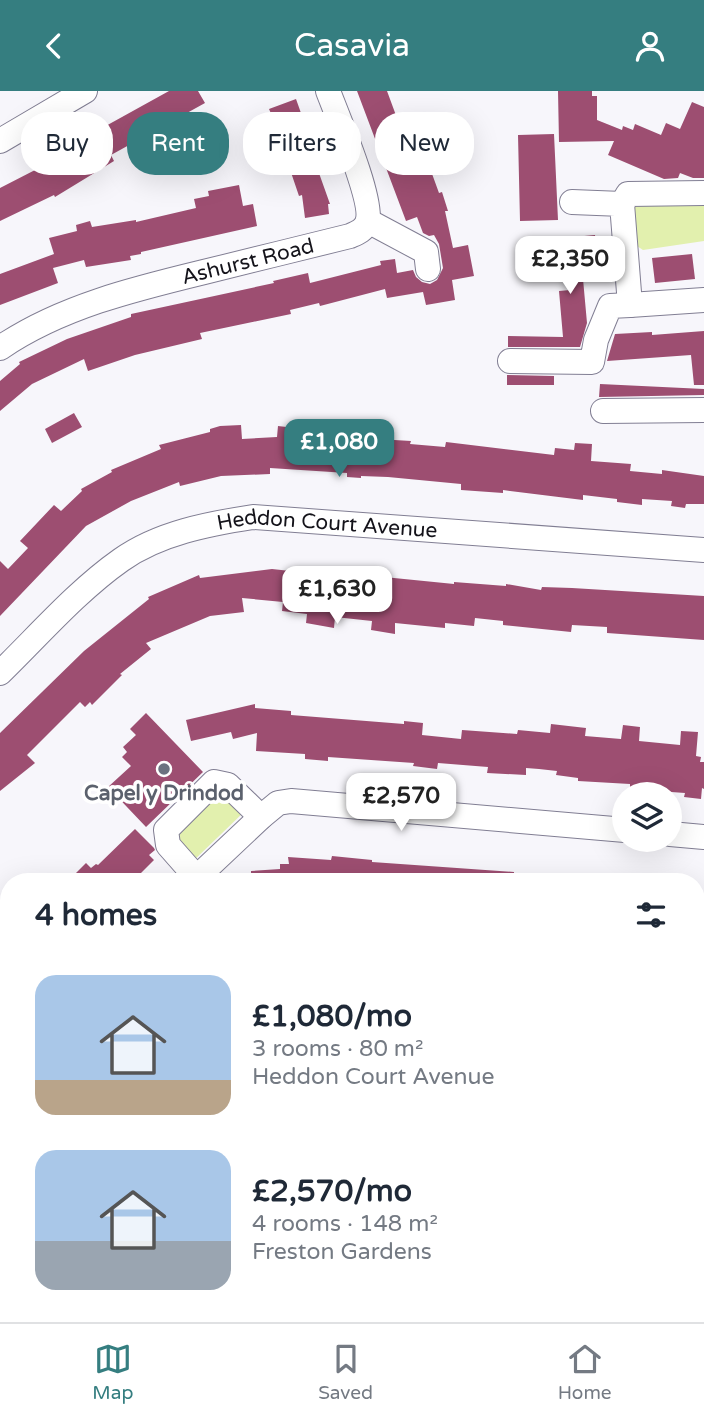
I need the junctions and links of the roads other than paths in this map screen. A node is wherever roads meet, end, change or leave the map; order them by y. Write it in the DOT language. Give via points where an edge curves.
graph roads {
  1 [pos="85,91"];
  2 [pos="328,91"];
  3 [pos="0,141"];
  4 [pos="704,193"];
  5 [pos="572,202"];
  6 [pos="622,204"];
  7 [pos="368,221"];
  8 [pos="428,269"];
  9 [pos="704,300"];
  10 [pos="630,305"];
  11 [pos="0,348"];
  12 [pos="509,361"];
  13 [pos="704,410"];
  14 [pos="603,411"];
  15 [pos="704,550"];
  16 [pos="0,673"];
  17 [pos="261,817"];
  18 [pos="612,829"];
  19 [pos="682,835"];
  20 [pos="704,837"];
  21 [pos="189,873"];
  22 [pos="202,873"];
  1 -- 3 [label="street"];
  2 -- 7 [label="street" via="367,200"];
  4 -- 6 [label="street" via="628,194"];
  5 -- 6 [label="street"];
  6 -- 10 [label="street"];
  7 -- 8 [label="street" via="426,252"];
  7 -- 11 [label="street, Ashurst Road" via="349,236 85,305"];
  9 -- 10 [label="street"];
  10 -- 12 [label="street" via="610,306 592,362"];
  13 -- 14 [label="street"];
  15 -- 16 [label="street, Heddon Court Avenue" via="253,517 207,525 123,558"];
  17 -- 18 [label="street" via="278,803 291,801"];
  17 -- 21 [label="street" via="228,785 214,782 166,830 167,845"];
  17 -- 22 [label="street"];
  19 -- 20 [label="street"];
}
